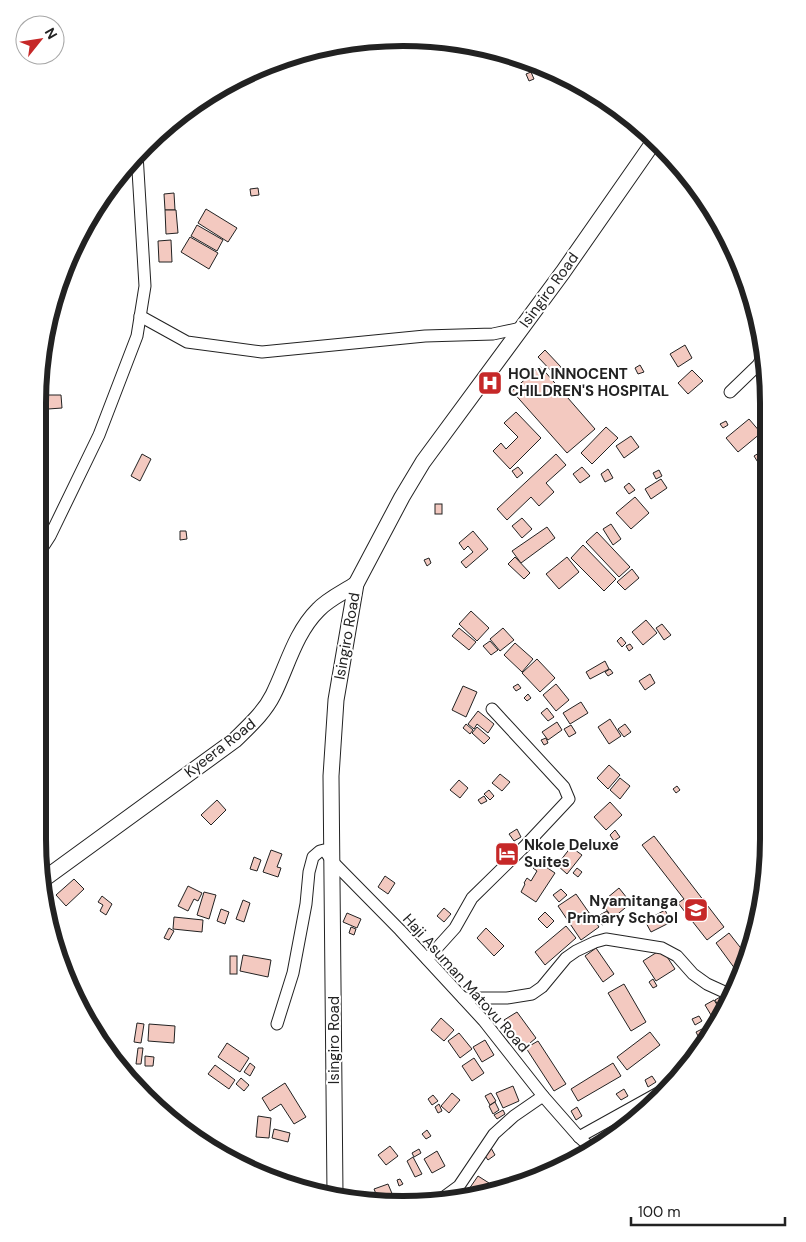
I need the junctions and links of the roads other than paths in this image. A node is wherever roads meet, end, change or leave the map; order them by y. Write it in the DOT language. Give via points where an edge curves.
graph roads {
  1 [pos="650,147"];
  2 [pos="138,165"];
  3 [pos="140,316"];
  4 [pos="521,328"];
  5 [pos="758,365"];
  6 [pos="730,392"];
  7 [pos="46,542"];
  8 [pos="356,584"];
  9 [pos="492,709"];
  10 [pos="333,862"];
  11 [pos="48,876"];
  12 [pos="427,959"];
  13 [pos="725,992"];
  14 [pos="463,998"];
  15 [pos="277,1024"];
  16 [pos="543,1096"];
  17 [pos="645,1100"];
  18 [pos="579,1137"];
  19 [pos="587,1144"];
  20 [pos="459,1186"];
  21 [pos="335,1189"];
  22 [pos="462,1191"];
  23 [pos="449,1193"];
  1 -- 4 [label="main road, Isingiro Road"];
  2 -- 3 [label="street" via="145,286"];
  3 -- 4 [label="street" via="186,342 262,352 424,336 493,334"];
  3 -- 7 [label="street" via="136,336 99,435"];
  4 -- 8 [label="main road, Isingiro Road" via="423,462"];
  5 -- 6 [label="street"];
  8 -- 10 [label="main road, Isingiro Road" via="336,700 331,776"];
  8 -- 11 [label="main road, Kyeera Road" via="319,608 308,622 272,697 259,716 235,740"];
  9 -- 12 [label="street" via="564,787 569,799 472,898 456,928"];
  10 -- 12 [label="street, Haji Asuman Matovu Road"];
  10 -- 15 [label="street" via="324,850 313,857 293,972"];
  10 -- 21 [label="main road, Isingiro Road"];
  12 -- 14 [label="street, Haji Asuman Matovu Road"];
  13 -- 14 [label="street" via="693,974 677,956 662,948 606,939 566,958 532,994 507,998"];
  14 -- 16 [label="street, Haji Asuman Matovu Road"];
  16 -- 18 [label="street, Haji Asuman Matovu Road"];
  16 -- 20 [label="street" via="494,1134"];
  17 -- 18 [label="street"];
  18 -- 19 [label="street, Haji Asuman Matovu Road"];
  20 -- 22 [label="street"];
  20 -- 23 [label="street"];
}
